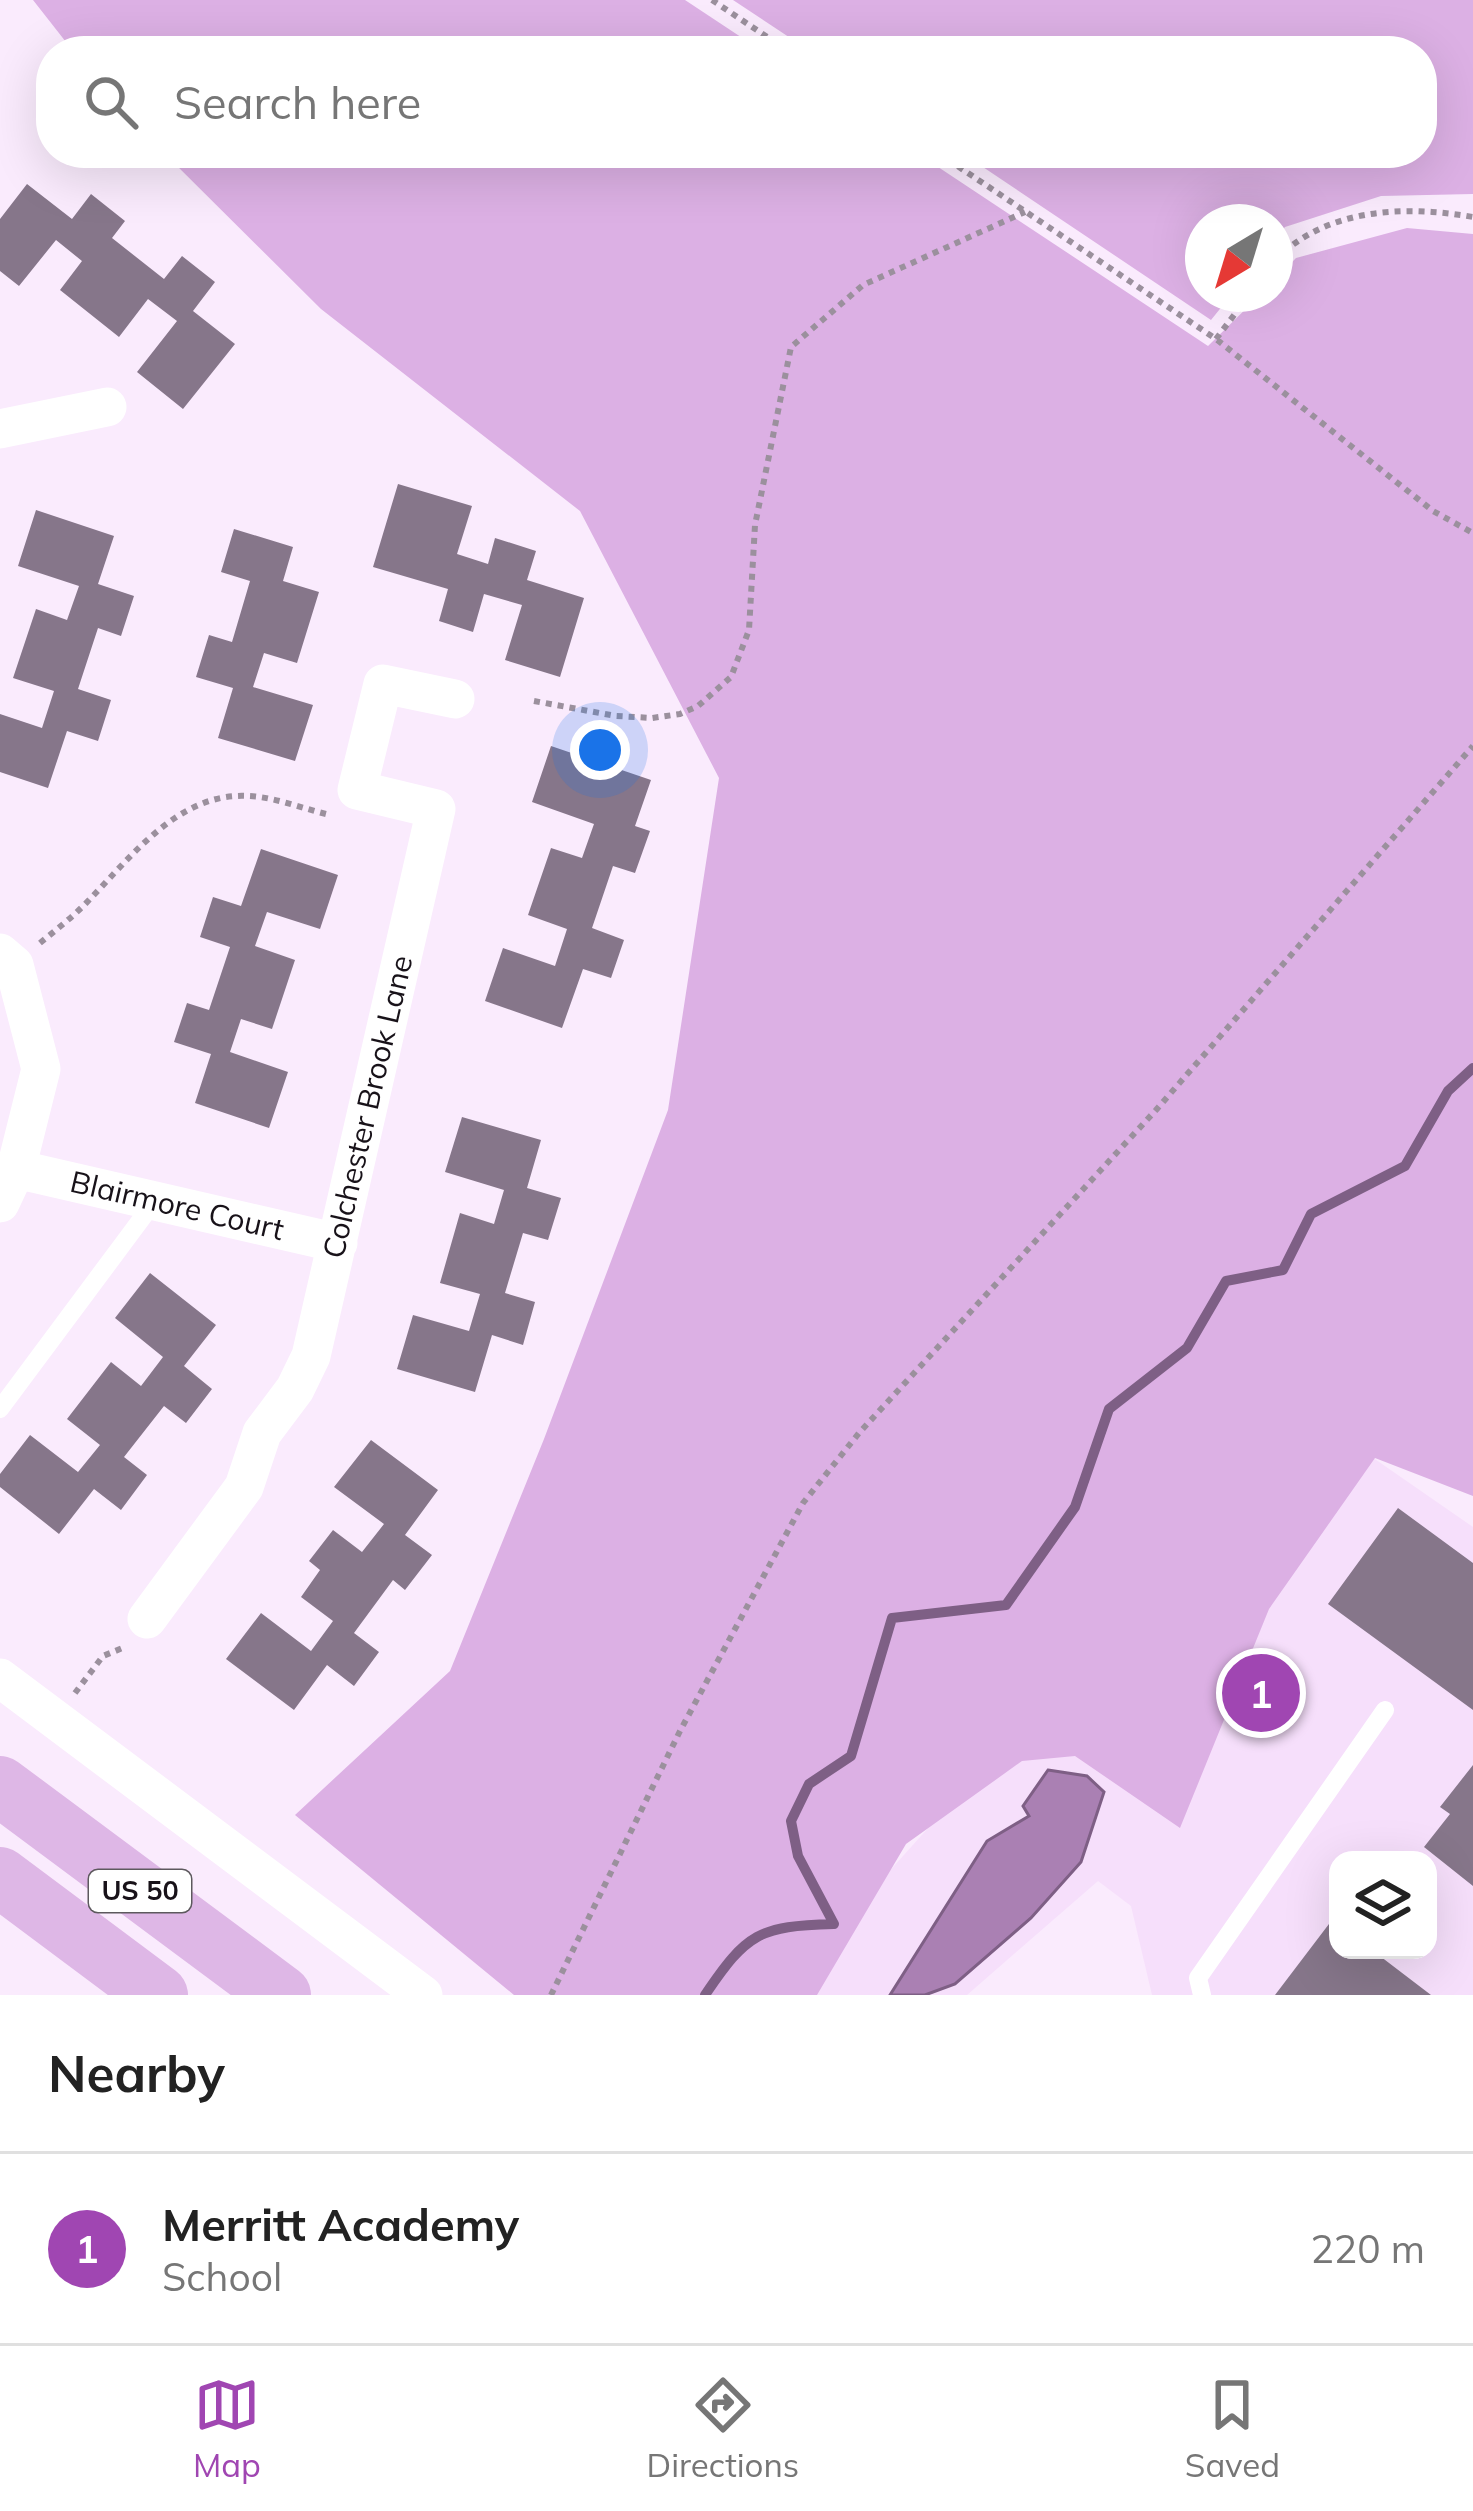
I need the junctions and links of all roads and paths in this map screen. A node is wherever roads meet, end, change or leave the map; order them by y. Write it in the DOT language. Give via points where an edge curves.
graph roads {
  1 [pos="712,0"];
  2 [pos="766,36"];
  3 [pos="960,168"];
  4 [pos="1025,212"];
  5 [pos="1473,217"];
  6 [pos="1293,244"];
  7 [pos="1236,312"];
  8 [pos="1216,339"];
  9 [pos="107,407"];
  10 [pos="0,429"];
  11 [pos="1473,533"];
  12 [pos="454,699"];
  13 [pos="534,701"];
  14 [pos="1473,746"];
  15 [pos="340,817"];
  16 [pos="7,959"];
  17 [pos="8,1186"];
  18 [pos="154,1202"];
  19 [pos="338,1244"];
  20 [pos="0,1409"];
  21 [pos="148,1618"];
  22 [pos="0,1678"];
  23 [pos="70,1701"];
  24 [pos="1385,1711"];
  25 [pos="0,1786"];
  26 [pos="0,1877"];
  27 [pos="158,1995"];
  28 [pos="280,1995"];
  29 [pos="423,1995"];
  30 [pos="551,1995"];
  31 [pos="1202,1995"];
  1 -- 2 [label="path"];
  3 -- 4 [label="path"];
  4 -- 8 [label="path"];
  4 -- 13 [label="path" via="862,285 791,347 755,525 749,630 731,677 698,706 652,718"];
  5 -- 6 [label="path" via="1414,211 1329,223"];
  7 -- 8 [label="path"];
  8 -- 11 [label="path" via="1432,511"];
  9 -- 10 [label="street"];
  12 -- 19 [label="street, Colchester Brook Lane" via="383,684 357,790 436,809"];
  14 -- 30 [label="path" via="803,1503"];
  15 -- 16 [label="path" via="251,796 196,808 155,831 86,904"];
  16 -- 17 [label="street" via="41,1069"];
  17 -- 18 [label="street, Blairmore Court"];
  18 -- 19 [label="street, Blairmore Court"];
  18 -- 20 [label="lane"];
  19 -- 21 [label="street, Colchester Brook Lane" via="305,1373 262,1433 244,1486"];
  21 -- 23 [label="path" via="130,1646 103,1656"];
  22 -- 29 [label="street"];
  24 -- 31 [label="lane" via="1198,1978"];
  25 -- 28 [label="main road, US 50"];
  26 -- 27 [label="main road, US 50"];
}
